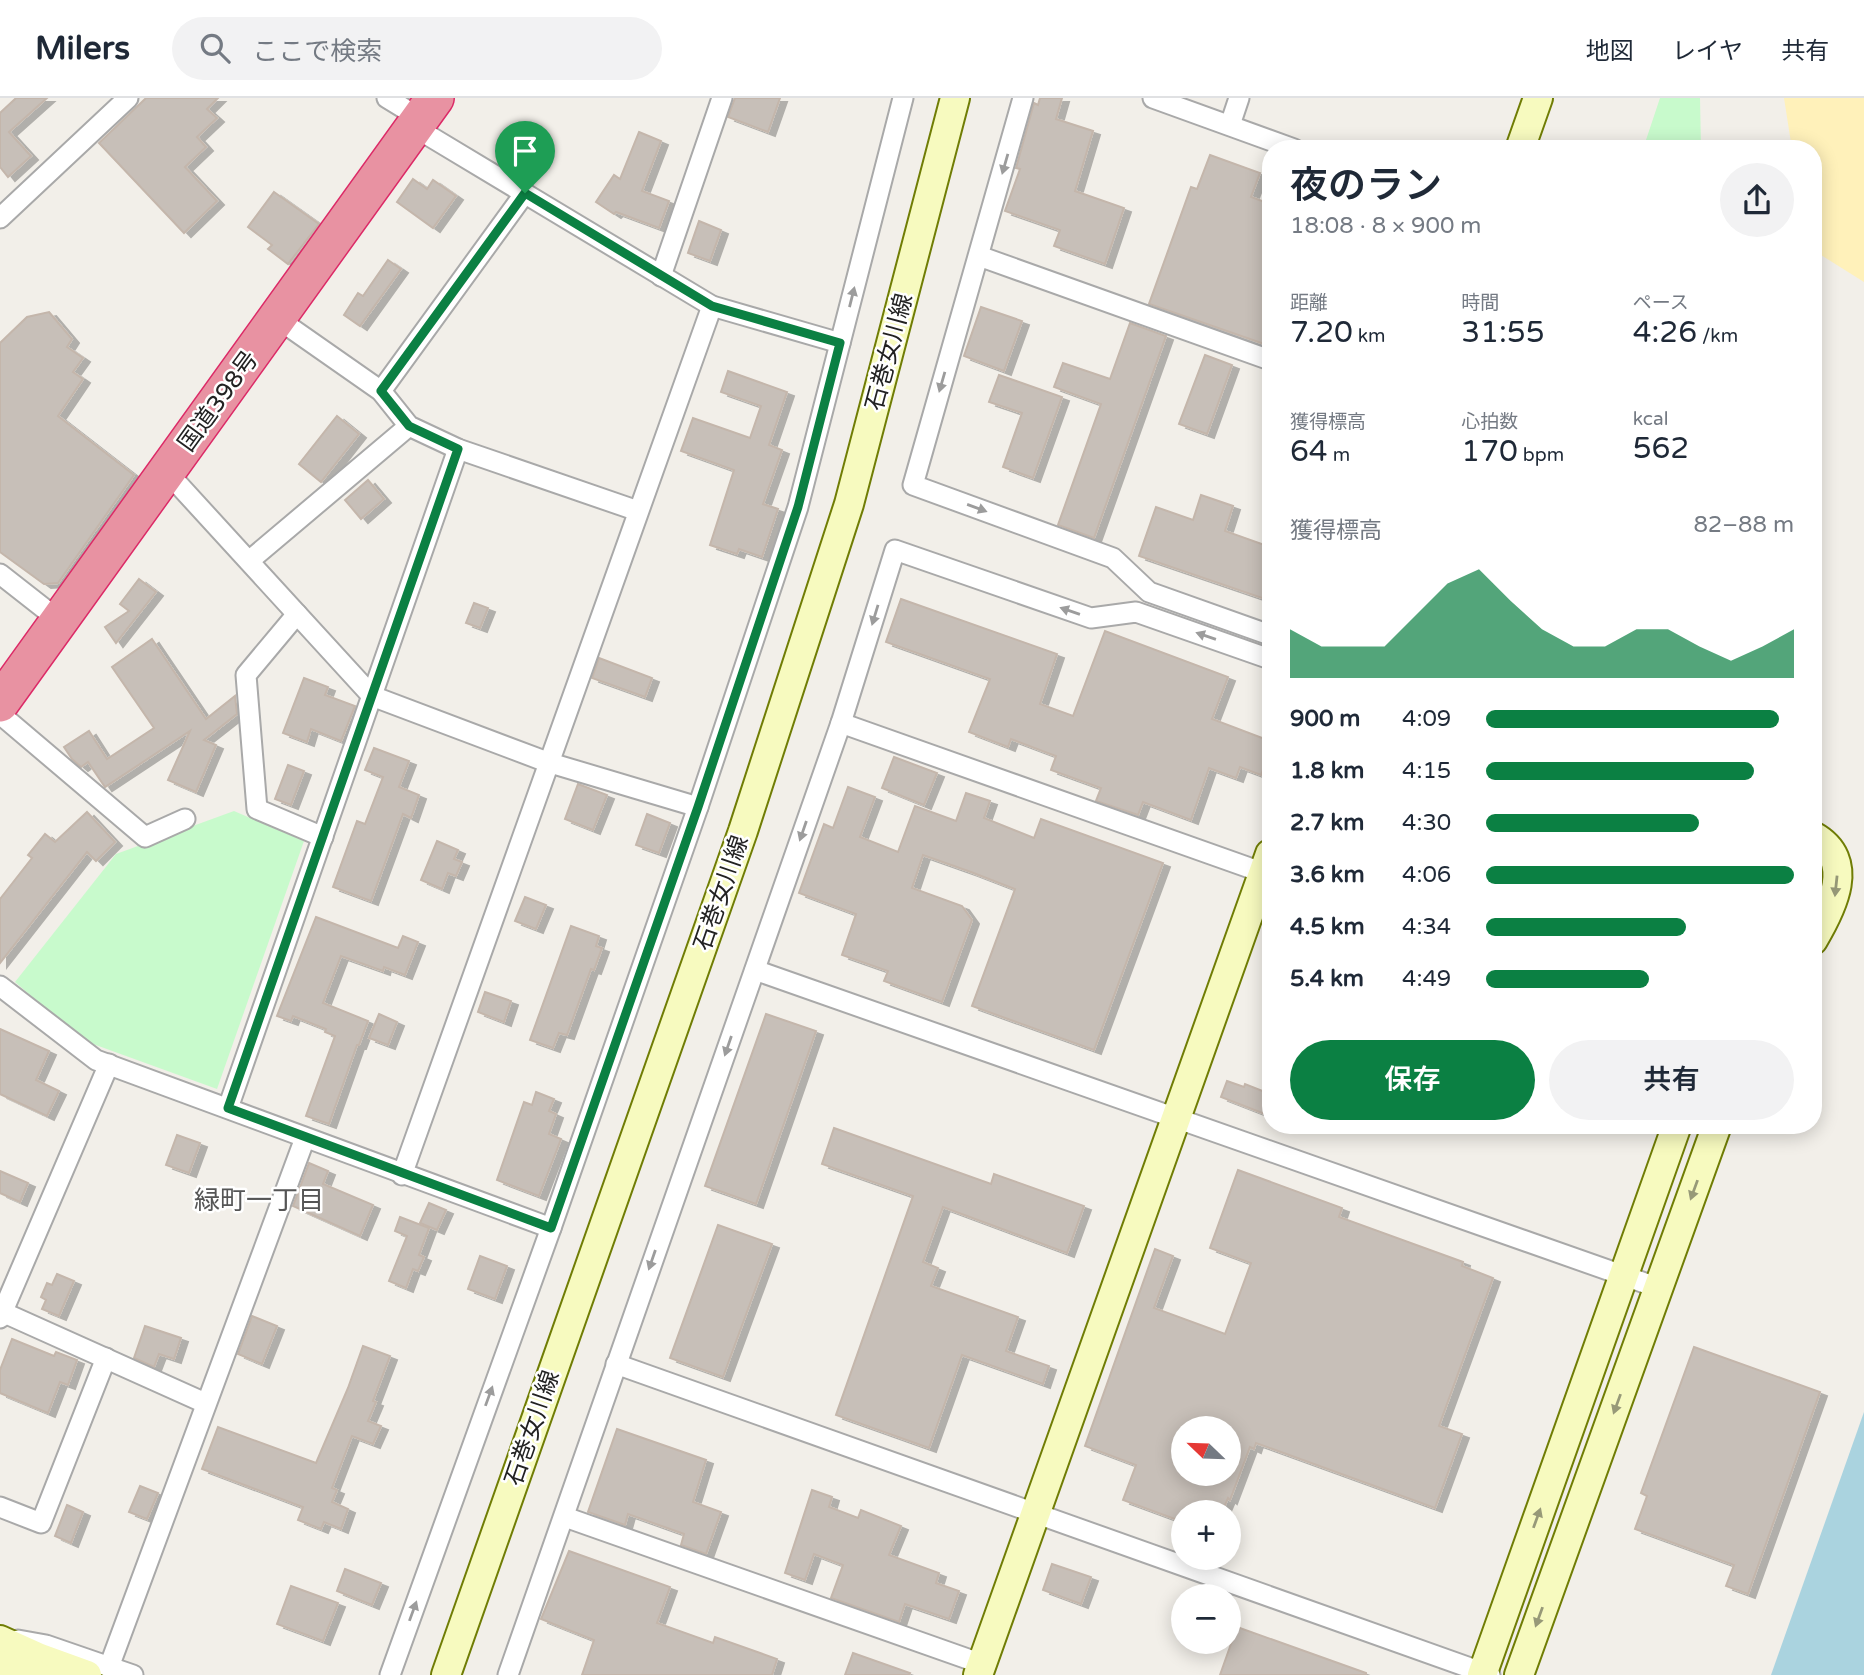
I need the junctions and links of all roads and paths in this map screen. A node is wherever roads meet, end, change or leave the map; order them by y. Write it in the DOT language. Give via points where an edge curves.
graph roads {
  1 [pos="128,98"];
  2 [pos="387,98"];
  3 [pos="722,98"];
  4 [pos="903,98"];
  5 [pos="955,98"];
  6 [pos="1023,98"];
  7 [pos="1153,98"];
  8 [pos="1240,98"];
  9 [pos="1538,98"];
  10 [pos="426,111"];
  11 [pos="1230,125"];
  12 [pos="1270,140"];
  13 [pos="1523,140"];
  14 [pos="525,193"];
  15 [pos="0,218"];
  16 [pos="979,257"];
  17 [pos="661,276"];
  18 [pos="712,306"];
  19 [pos="278,318"];
  20 [pos="840,343"];
  21 [pos="1262,357"];
  22 [pos="381,391"];
  23 [pos="409,426"];
  24 [pos="458,449"];
  25 [pos="167,472"];
  26 [pos="638,511"];
  27 [pos="249,561"];
  28 [pos="0,574"];
  29 [pos="297,614"];
  30 [pos="60,621"];
  31 [pos="1262,632"];
  32 [pos="1262,656"];
  33 [pos="372,696"];
  34 [pos="0,704"];
  35 [pos="0,714"];
  36 [pos="841,723"];
  37 [pos="547,762"];
  38 [pos="698,807"];
  39 [pos="185,819"];
  40 [pos="323,836"];
  41 [pos="1822,843"];
  42 [pos="1262,861"];
  43 [pos="1262,877"];
  44 [pos="1822,923"];
  45 [pos="755,970"];
  46 [pos="0,985"];
  47 [pos="109,1064"];
  48 [pos="228,1108"];
  49 [pos="1176,1119"];
  50 [pos="1674,1134"];
  51 [pos="1714,1134"];
  52 [pos="305,1138"];
  53 [pos="402,1175"];
  54 [pos="551,1228"];
  55 [pos="1623,1277"];
  56 [pos="1659,1289"];
  57 [pos="1,1314"];
  58 [pos="106,1357"];
  59 [pos="616,1364"];
  60 [pos="205,1403"];
  61 [pos="0,1507"];
  62 [pos="1036,1512"];
  63 [pos="565,1517"];
  64 [pos="0,1638"];
  65 [pos="0,1665"];
  66 [pos="980,1670"];
  67 [pos="98,1671"];
  68 [pos="0,1672"];
  69 [pos="1485,1674"];
  70 [pos="5,1675"];
  71 [pos="37,1675"];
  72 [pos="133,1675"];
  73 [pos="390,1675"];
  74 [pos="446,1675"];
  75 [pos="509,1675"];
  76 [pos="1518,1675"];
  1 -- 15 [label="street"];
  2 -- 10 [label="street" via="405,109"];
  3 -- 17 [label="street"];
  20 -- 4 [label="street, one-way"];
  5 -- 74 [label="street, 石巻女川線" via="844,517 743,831"];
  6 -- 16 [label="street, one-way"];
  7 -- 11 [label="street"];
  8 -- 11 [label="street"];
  9 -- 13 [label="street"];
  10 -- 14 [label="street" via="426,134"];
  10 -- 19 [label="highway, 国道398号"];
  11 -- 12 [label="street"];
  14 -- 17 [label="street"];
  14 -- 22 [label="street"];
  16 -- 21 [label="street"];
  16 -- 31 [label="street, one-way" via="913,485 1113,558 1149,592"];
  17 -- 18 [label="street"];
  18 -- 20 [label="street"];
  18 -- 26 [label="street"];
  19 -- 22 [label="street"];
  19 -- 25 [label="highway, 国道398号"];
  20 -- 38 [label="street" via="798,507"];
  22 -- 23 [label="street"];
  23 -- 24 [label="street"];
  23 -- 27 [label="street"];
  24 -- 26 [label="street"];
  24 -- 33 [label="street"];
  25 -- 27 [label="street"];
  25 -- 30 [label="highway, 国道398号"];
  26 -- 37 [label="street"];
  27 -- 29 [label="street"];
  28 -- 30 [label="street"];
  29 -- 33 [label="street"];
  29 -- 40 [label="street" via="246,675 257,809"];
  30 -- 34 [label="highway, 国道398号"];
  32 -- 36 [label="street, one-way" via="1136,612 1090,618 895,550"];
  33 -- 37 [label="street"];
  33 -- 40 [label="street"];
  35 -- 39 [label="street" via="145,837"];
  36 -- 42 [label="street"];
  36 -- 45 [label="street, one-way"];
  37 -- 38 [label="street"];
  37 -- 53 [label="street"];
  38 -- 54 [label="street"];
  40 -- 48 [label="street"];
  41 -- 44 [label="street, one-way" via="1831,851 1837,868 1833,902"];
  43 -- 49 [label="street"];
  45 -- 49 [label="street"];
  45 -- 59 [label="street, one-way"];
  46 -- 47 [label="street" via="96,1059"];
  47 -- 48 [label="street"];
  47 -- 57 [label="street"];
  48 -- 52 [label="street"];
  49 -- 55 [label="street"];
  49 -- 62 [label="street"];
  50 -- 55 [label="street"];
  51 -- 56 [label="street, one-way"];
  52 -- 53 [label="street"];
  52 -- 60 [label="street"];
  53 -- 54 [label="street"];
  73 -- 54 [label="street, one-way"];
  55 -- 56 [label="street"];
  69 -- 55 [label="street, one-way"];
  56 -- 76 [label="street, one-way"];
  57 -- 58 [label="street"];
  58 -- 60 [label="street"];
  58 -- 61 [label="street" via="41,1523"];
  59 -- 62 [label="street"];
  59 -- 63 [label="street"];
  60 -- 67 [label="street"];
  62 -- 66 [label="street"];
  62 -- 69 [label="street"];
  63 -- 66 [label="street"];
  63 -- 75 [label="street"];
  64 -- 67 [label="street" via="40,1658"];
  65 -- 71 [label="street"];
  67 -- 72 [label="street"];
  68 -- 70 [label="street"];
}
